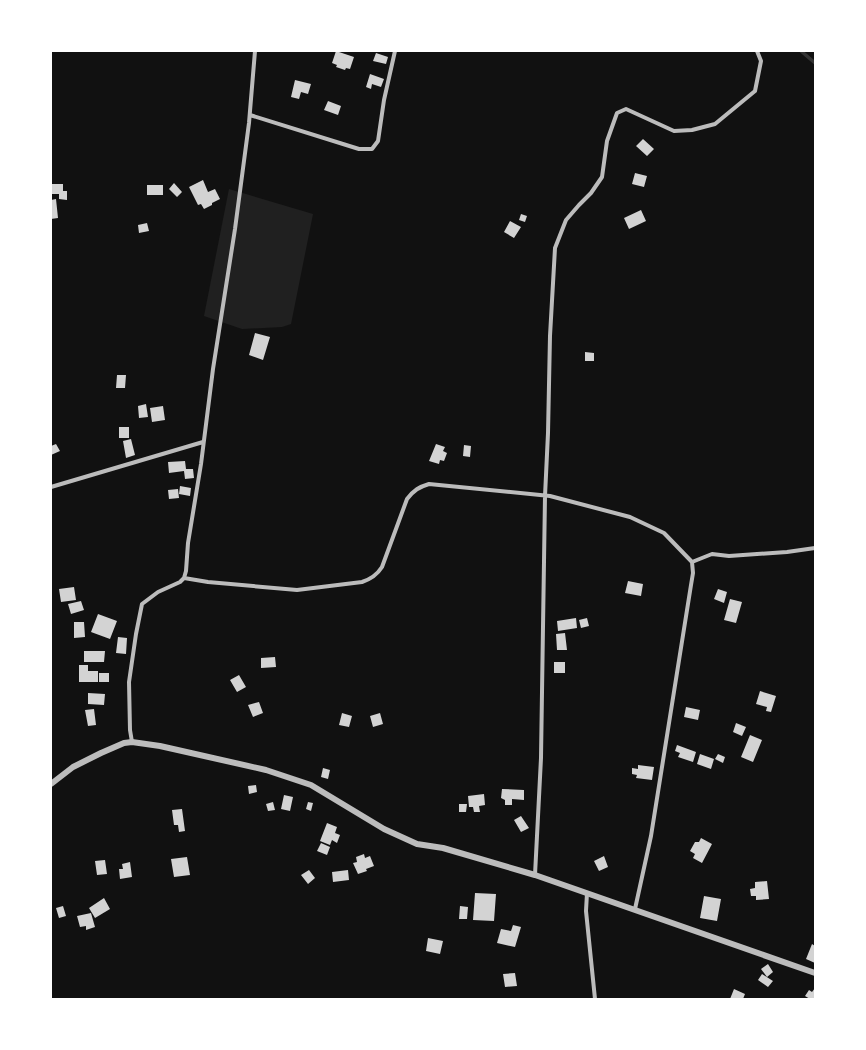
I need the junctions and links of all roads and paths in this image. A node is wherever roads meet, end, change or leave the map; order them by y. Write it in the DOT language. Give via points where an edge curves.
graph roads {
  1 [pos="256,51"];
  2 [pos="395,51"];
  3 [pos="757,51"];
  4 [pos="250,114"];
  5 [pos="203,442"];
  6 [pos="51,487"];
  7 [pos="545,496"];
  8 [pos="815,548"];
  9 [pos="692,562"];
  10 [pos="184,578"];
  11 [pos="132,742"];
  12 [pos="51,784"];
  13 [pos="535,875"];
  14 [pos="587,893"];
  15 [pos="635,909"];
  16 [pos="815,973"];
  17 [pos="595,999"];
  1 -- 4 [label="street"];
  2 -- 4 [label="street" via="378,141 372,150 359,149"];
  3 -- 7 [label="street" via="761,61 756,91 714,124 692,130 674,131 626,109 617,113 607,141 602,177 566,220 555,248"];
  4 -- 5 [label="street"];
  5 -- 6 [label="street"];
  5 -- 10 [label="street"];
  7 -- 9 [label="street" via="622,516 664,533"];
  7 -- 10 [label="street" via="430,484 420,487 407,499 378,574 362,582 297,590"];
  7 -- 13 [label="street" via="541,758"];
  8 -- 9 [label="street" via="729,556 712,554"];
  9 -- 15 [label="street" via="693,573 652,828"];
  10 -- 11 [label="street" via="142,604 129,682"];
  11 -- 12 [label="street" via="124,743 73,767"];
  11 -- 13 [label="street" via="266,770 298,780 417,844 443,848"];
  13 -- 14 [label="street"];
  14 -- 15 [label="street"];
  14 -- 17 [label="street" via="586,911"];
  15 -- 16 [label="street"];
}
